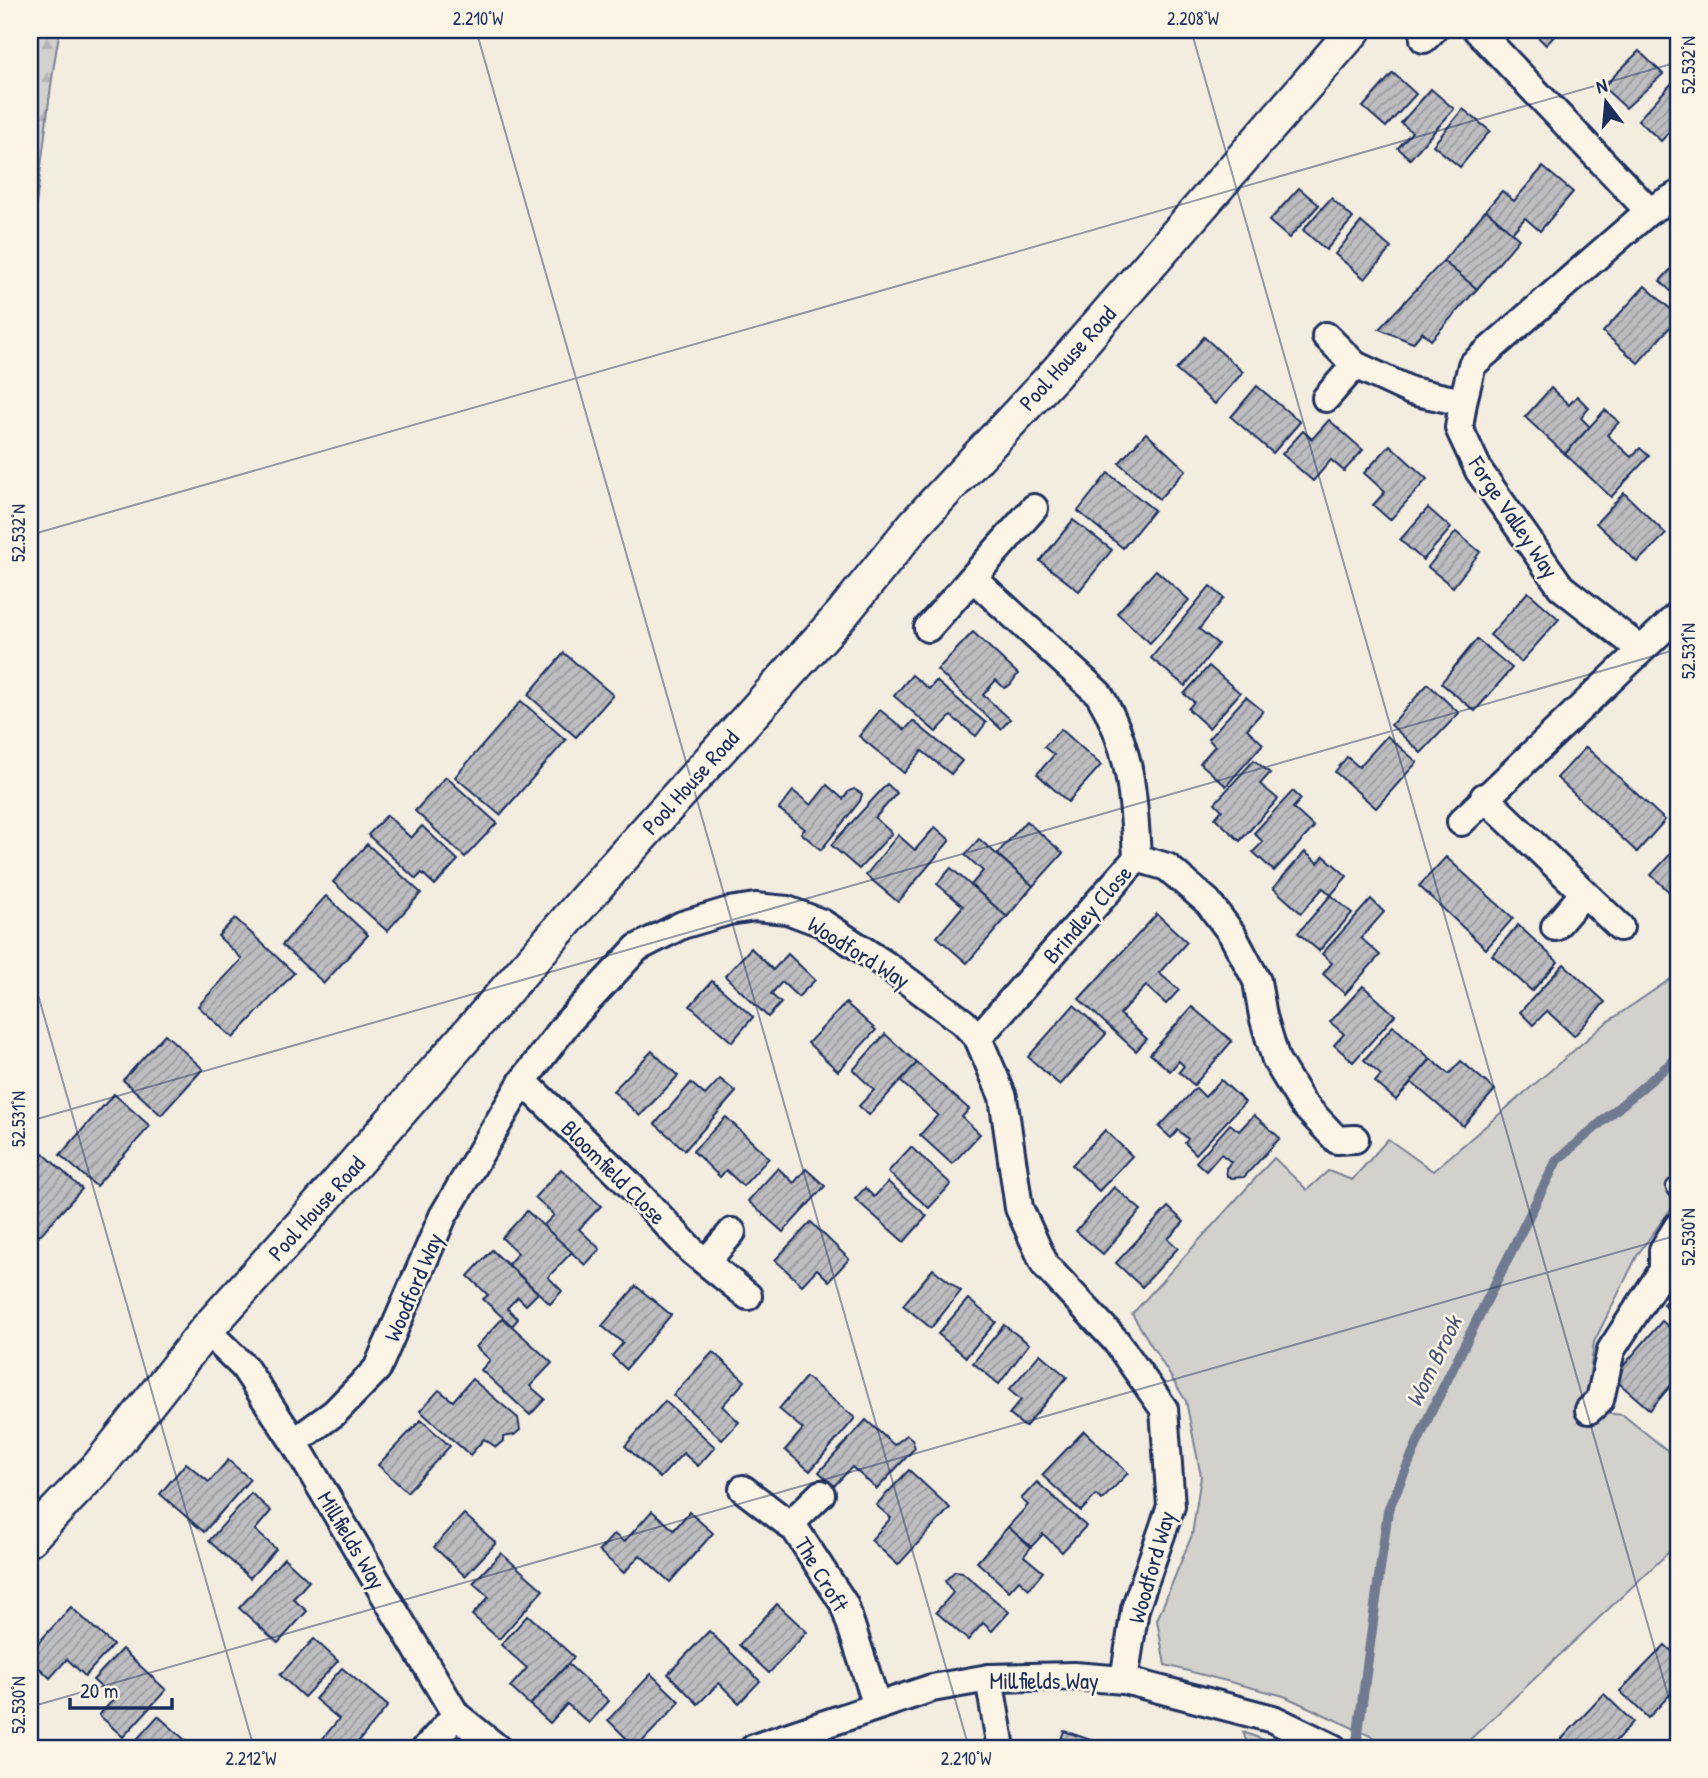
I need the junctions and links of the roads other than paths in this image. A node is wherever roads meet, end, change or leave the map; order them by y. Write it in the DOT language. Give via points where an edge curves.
graph roads {
  1 [pos="1354,30"];
  2 [pos="1477,30"];
  3 [pos="1678,195"];
  4 [pos="1649,211"];
  5 [pos="1326,336"];
  6 [pos="1355,365"];
  7 [pos="1326,398"];
  8 [pos="1463,402"];
  9 [pos="1034,508"];
  10 [pos="973,578"];
  11 [pos="1678,615"];
  12 [pos="928,628"];
  13 [pos="1640,649"];
  14 [pos="1485,797"];
  15 [pos="1461,822"];
  16 [pos="1136,858"];
  17 [pos="1584,893"];
  18 [pos="1555,927"];
  19 [pos="1620,927"];
  20 [pos="978,1038"];
  21 [pos="523,1081"];
  22 [pos="1355,1139"];
  23 [pos="1678,1227"];
  24 [pos="732,1232"];
  25 [pos="706,1262"];
  26 [pos="748,1296"];
  27 [pos="206,1330"];
  28 [pos="1589,1410"];
  29 [pos="294,1442"];
  30 [pos="743,1489"];
  31 [pos="821,1494"];
  32 [pos="789,1525"];
  33 [pos="30,1538"];
  34 [pos="989,1678"];
  35 [pos="1124,1680"];
  36 [pos="877,1706"];
  37 [pos="456,1714"];
  38 [pos="426,1748"];
  39 [pos="498,1748"];
  40 [pos="754,1748"];
  41 [pos="1001,1748"];
  42 [pos="1333,1748"];
  1 -- 27 [label="street, Pool House Road" via="1055,374 915,524 842,613"];
  2 -- 4 [label="street"];
  3 -- 4 [label="street, Forge Valley Way"];
  4 -- 8 [label="street, Forge Valley Way" via="1472,365"];
  5 -- 6 [label="street"];
  6 -- 7 [label="street"];
  6 -- 8 [label="street" via="1411,391"];
  8 -- 13 [label="street, Forge Valley Way" via="1459,428 1479,471 1561,587"];
  9 -- 10 [label="street"];
  10 -- 12 [label="street"];
  10 -- 16 [label="street, Brindley Close" via="1099,694 1113,717 1130,769"];
  11 -- 13 [label="street"];
  13 -- 14 [label="street"];
  14 -- 15 [label="street"];
  14 -- 17 [label="street"];
  16 -- 20 [label="street, Brindley Close"];
  16 -- 22 [label="street" via="1167,867 1208,902 1232,934 1257,981 1276,1060 1301,1103 1336,1140"];
  17 -- 18 [label="street"];
  17 -- 19 [label="street"];
  20 -- 21 [label="street, Woodford Way" via="897,973 822,923 787,911 755,907 682,925 637,948 568,1023"];
  20 -- 35 [label="street, Woodford Way" via="1003,1097 1019,1208 1045,1265 1116,1341 1164,1409 1171,1506 1135,1609"];
  21 -- 25 [label="street, Bloomfield Close"];
  21 -- 29 [label="street, Woodford Way" via="443,1216 377,1369 334,1412"];
  23 -- 28 [label="street" via="1662,1250 1663,1270 1611,1350 1600,1400"];
  24 -- 25 [label="street"];
  25 -- 26 [label="street, Bloomfield Close"];
  27 -- 29 [label="street, Millfields Way" via="244,1367"];
  27 -- 33 [label="street, Pool House Road" via="98,1467"];
  29 -- 37 [label="street, Millfields Way"];
  30 -- 32 [label="street, The Croft"];
  31 -- 32 [label="street, The Croft"];
  32 -- 36 [label="street, The Croft" via="844,1604"];
  34 -- 35 [label="street, Millfields Way"];
  34 -- 36 [label="street, Millfields Way" via="932,1688"];
  34 -- 41 [label="street"];
  35 -- 42 [label="street, Millfields Way" via="1273,1719"];
  36 -- 40 [label="street, Millfields Way"];
  37 -- 38 [label="street"];
  37 -- 39 [label="street, Millfields Way"];
}
